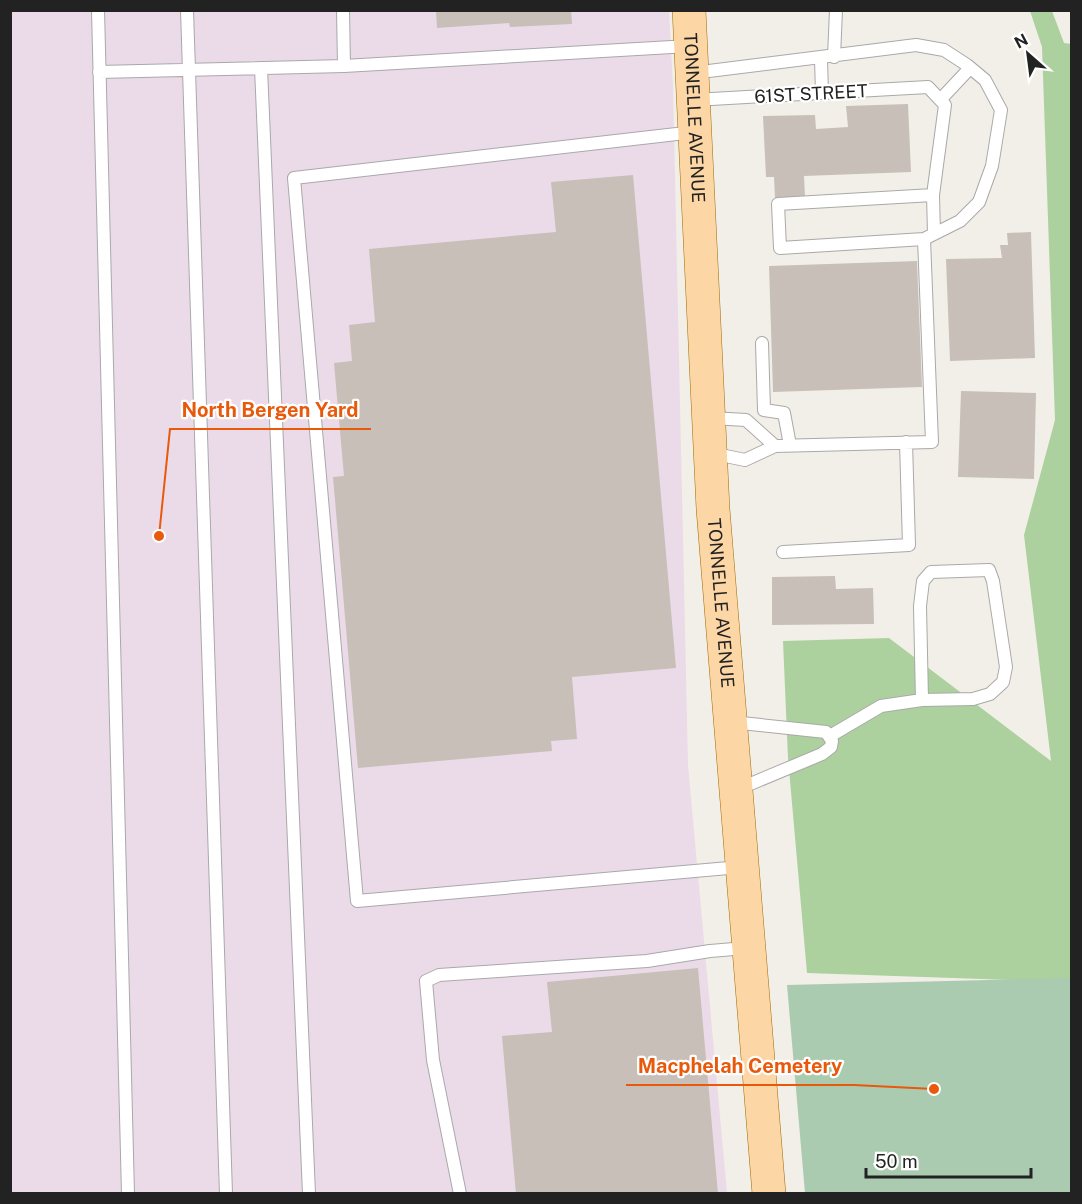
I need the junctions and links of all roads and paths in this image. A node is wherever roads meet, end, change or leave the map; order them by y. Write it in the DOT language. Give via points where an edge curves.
graph roads {
  1 [pos="98,10"];
  2 [pos="187,10"];
  3 [pos="343,10"];
  4 [pos="688,10"];
  5 [pos="836,10"];
  6 [pos="834,57"];
  7 [pos="821,58"];
  8 [pos="344,66"];
  9 [pos="261,68"];
  10 [pos="970,68"];
  11 [pos="189,70"];
  12 [pos="99,72"];
  13 [pos="692,88"];
  14 [pos="822,93"];
  15 [pos="941,99"];
  16 [pos="933,195"];
  17 [pos="929,237"];
  18 [pos="762,343"];
  19 [pos="709,418"];
  20 [pos="906,442"];
  21 [pos="790,445"];
  22 [pos="775,446"];
  23 [pos="711,453"];
  24 [pos="783,552"];
  25 [pos="922,700"];
  26 [pos="730,722"];
  27 [pos="830,736"];
  28 [pos="735,790"];
  29 [pos="741,867"];
  30 [pos="748,948"];
  31 [pos="128,1194"];
  32 [pos="226,1194"];
  33 [pos="309,1194"];
  34 [pos="460,1194"];
  35 [pos="769,1194"];
  1 -- 12 [label="lane"];
  2 -- 11 [label="lane"];
  3 -- 8 [label="lane"];
  4 -- 13 [label="main road, TONNELLE AVENUE"];
  5 -- 6 [label="lane"];
  6 -- 7 [label="lane"];
  6 -- 10 [label="lane" via="916,45 944,50"];
  7 -- 13 [label="lane"];
  7 -- 14 [label="lane"];
  8 -- 9 [label="lane"];
  8 -- 13 [label="lane"];
  9 -- 11 [label="lane"];
  9 -- 33 [label="lane"];
  10 -- 15 [label="lane"];
  10 -- 17 [label="lane" via="985,80 1001,110 992,166 979,202 960,220"];
  11 -- 12 [label="lane"];
  11 -- 32 [label="lane"];
  12 -- 31 [label="lane"];
  13 -- 14 [label="lane, 61ST STREET"];
  13 -- 19 [label="main road, TONNELLE AVENUE"];
  13 -- 29 [label="lane" via="294,178 357,901"];
  14 -- 15 [label="lane, 61ST STREET" via="928,87"];
  15 -- 16 [label="lane" via="945,112"];
  16 -- 17 [label="lane"];
  16 -- 17 [label="lane" via="778,204 780,248"];
  17 -- 20 [label="lane" via="932,442"];
  18 -- 21 [label="lane" via="764,410 784,413"];
  19 -- 22 [label="lane" via="746,420"];
  19 -- 23 [label="main road, TONNELLE AVENUE"];
  20 -- 21 [label="lane"];
  20 -- 24 [label="lane" via="909,545"];
  21 -- 22 [label="lane"];
  22 -- 23 [label="lane" via="746,460"];
  23 -- 26 [label="main road, TONNELLE AVENUE"];
  25 -- 25 [label="lane" via="974,699 990,694 1003,682 1006,667 989,570 930,572 923,581"];
  25 -- 27 [label="lane" via="881,706"];
  26 -- 27 [label="lane" via="820,730"];
  26 -- 28 [label="main road, TONNELLE AVENUE"];
  27 -- 28 [label="lane" via="831,747 822,754"];
  28 -- 29 [label="main road, TONNELLE AVENUE"];
  29 -- 30 [label="main road, TONNELLE AVENUE"];
  30 -- 34 [label="lane" via="647,961 439,975 426,981 433,1060"];
  30 -- 35 [label="main road, TONNELLE AVENUE"];
}
